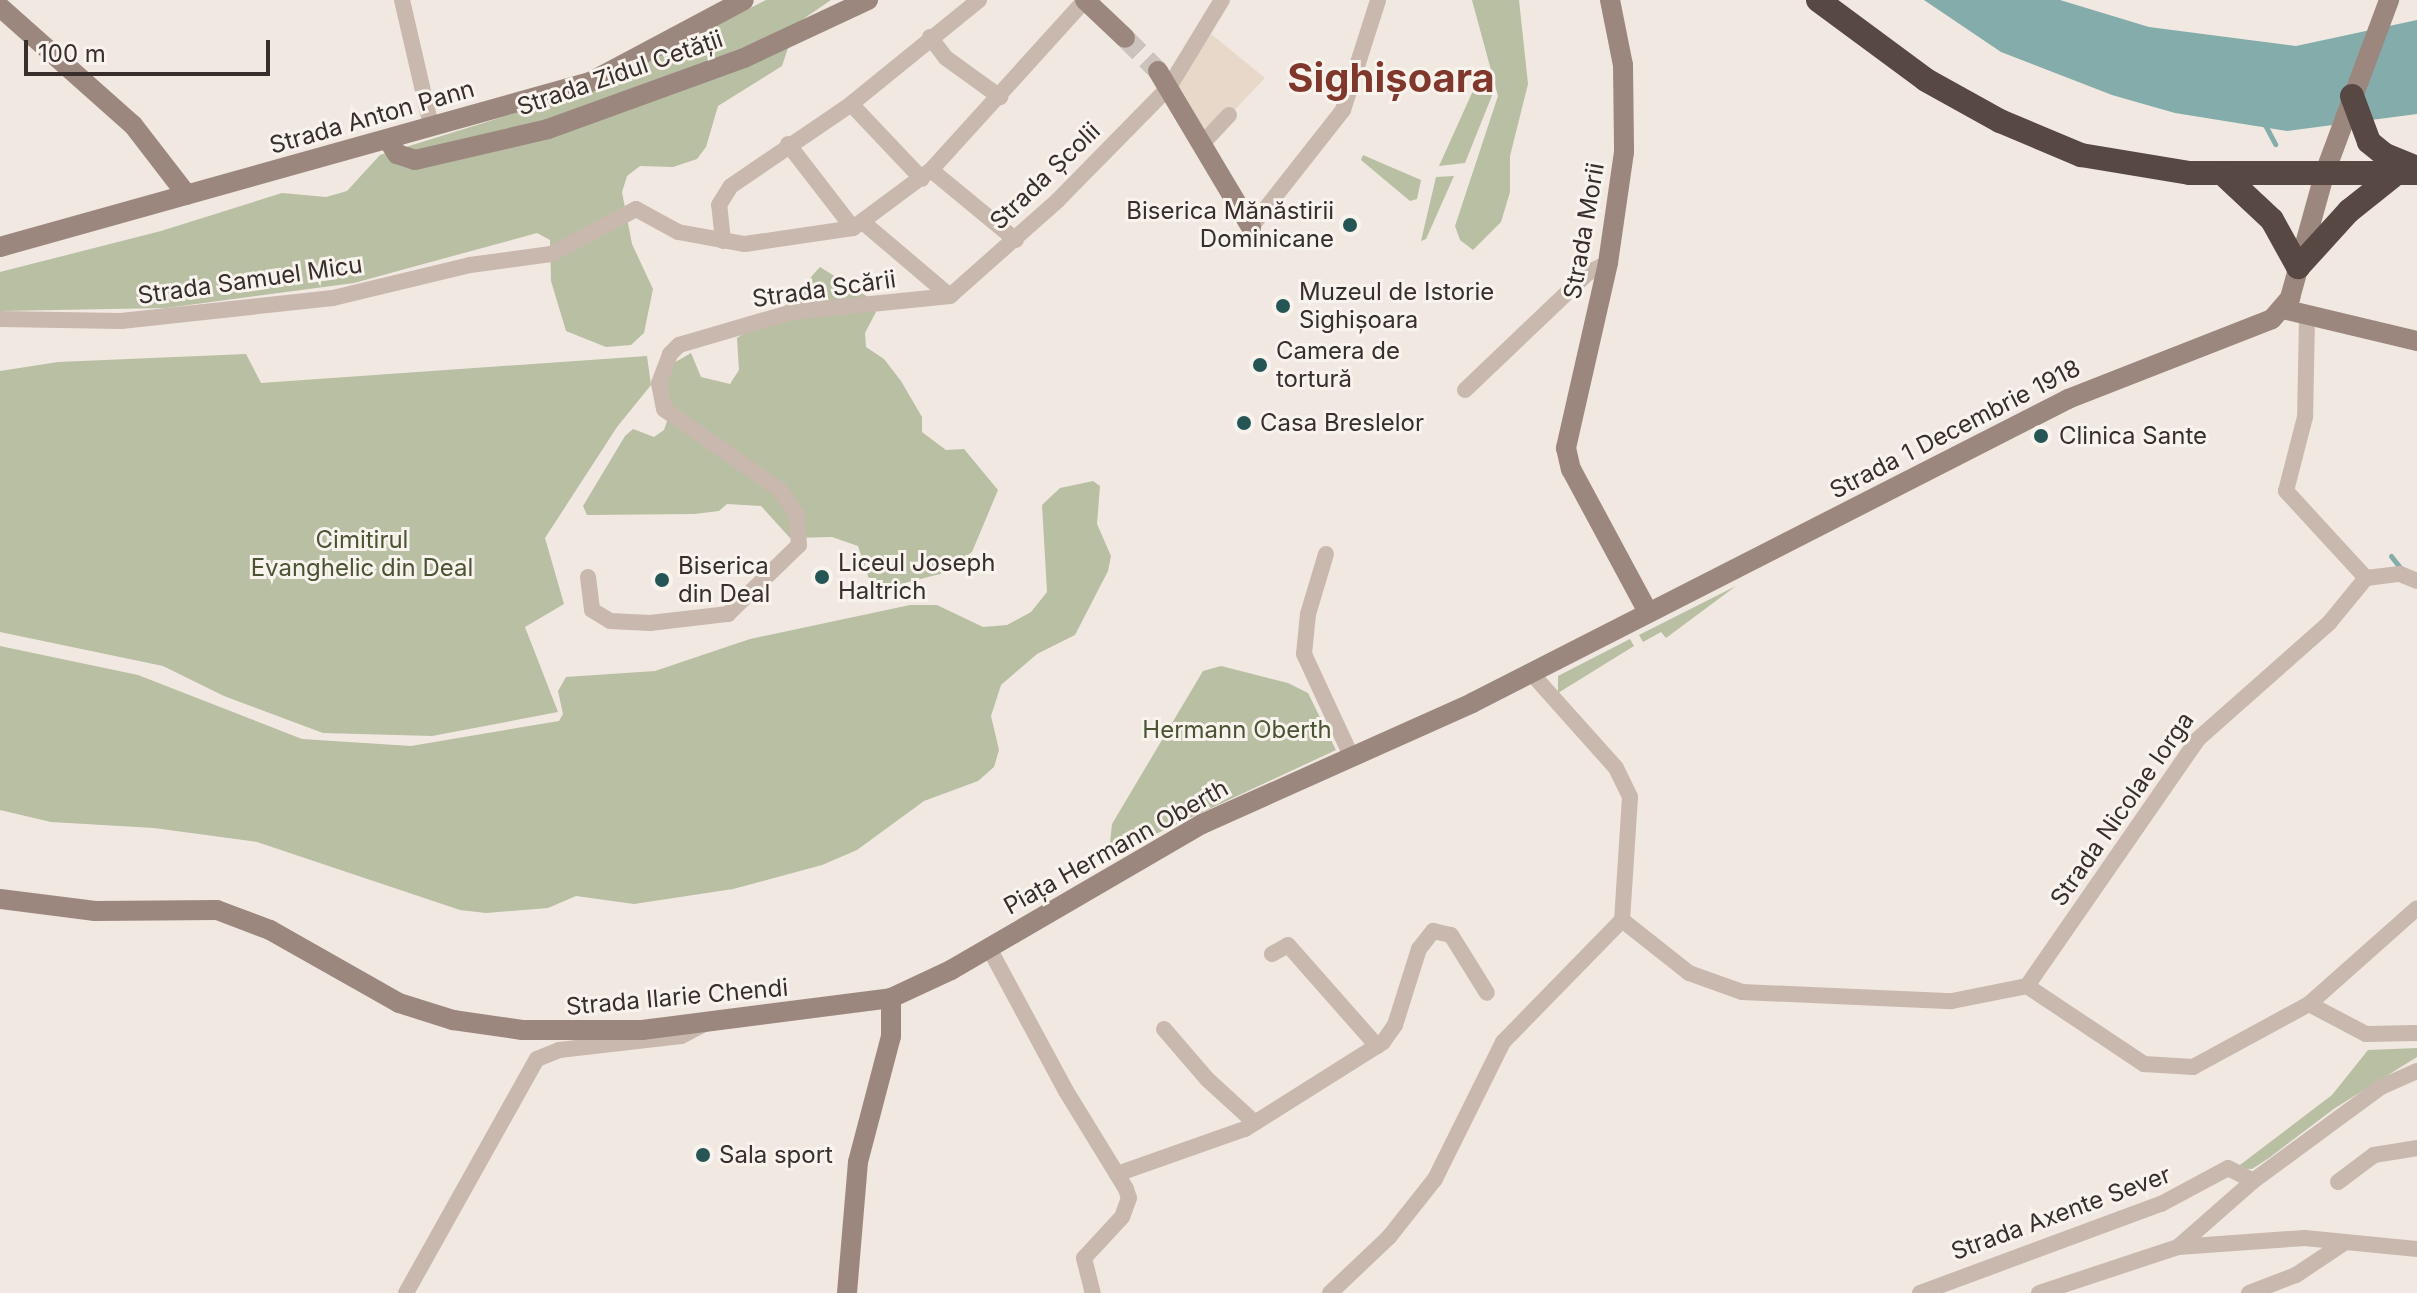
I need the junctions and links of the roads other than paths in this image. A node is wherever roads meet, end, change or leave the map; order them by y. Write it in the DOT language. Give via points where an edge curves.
graph roads {
  1 [pos="402,0"];
  2 [pos="744,0"];
  3 [pos="868,0"];
  4 [pos="979,0"];
  5 [pos="1085,0"];
  6 [pos="1222,0"];
  7 [pos="1378,0"];
  8 [pos="1610,0"];
  9 [pos="1818,0"];
  10 [pos="2389,0"];
  11 [pos="0,7"];
  12 [pos="930,37"];
  13 [pos="1125,38"];
  14 [pos="1164,79"];
  15 [pos="2352,96"];
  16 [pos="1000,97"];
  17 [pos="851,104"];
  18 [pos="1229,115"];
  19 [pos="431,126"];
  20 [pos="388,140"];
  21 [pos="788,144"];
  22 [pos="1201,145"];
  23 [pos="2409,173"];
  24 [pos="2223,174"];
  25 [pos="927,175"];
  26 [pos="2324,175"];
  27 [pos="187,195"];
  28 [pos="859,226"];
  29 [pos="1251,227"];
  30 [pos="1016,240"];
  31 [pos="723,241"];
  32 [pos="0,247"];
  33 [pos="1608,263"];
  34 [pos="2298,267"];
  35 [pos="950,296"];
  36 [pos="2283,309"];
  37 [pos="2307,317"];
  38 [pos="0,319"];
  39 [pos="2417,341"];
  40 [pos="1465,390"];
  41 [pos="1326,554"];
  42 [pos="588,577"];
  43 [pos="2366,578"];
  44 [pos="2417,581"];
  45 [pos="1648,612"];
  46 [pos="1532,674"];
  47 [pos="1347,749"];
  48 [pos="0,899"];
  49 [pos="2417,908"];
  50 [pos="1622,920"];
  51 [pos="989,948"];
  52 [pos="1272,954"];
  53 [pos="2027,986"];
  54 [pos="1487,993"];
  55 [pos="891,998"];
  56 [pos="2309,1004"];
  57 [pos="705,1024"];
  58 [pos="1164,1029"];
  59 [pos="2417,1033"];
  60 [pos="1377,1046"];
  61 [pos="2417,1071"];
  62 [pos="1255,1123"];
  63 [pos="2417,1148"];
  64 [pos="1117,1174"];
  65 [pos="2253,1181"];
  66 [pos="2338,1182"];
  67 [pos="2344,1243"];
  68 [pos="2178,1247"];
  69 [pos="2417,1249"];
  70 [pos="406,1293"];
  71 [pos="847,1293"];
  72 [pos="1093,1293"];
  73 [pos="1330,1293"];
  74 [pos="1920,1293"];
  75 [pos="2039,1293"];
  76 [pos="2249,1293"];
  1 -- 19 [label="street"];
  2 -- 19 [label="street, Strada Anton Pann" via="590,82"];
  3 -- 20 [label="street, Strada Zidul Cetății" via="744,58 548,129 415,160 397,154"];
  4 -- 12 [label="street"];
  5 -- 13 [label="street"];
  5 -- 16 [label="street"];
  6 -- 14 [label="street, Strada Școlii"];
  7 -- 29 [label="street" via="1332,130"];
  8 -- 33 [label="street, Strada Morii" via="1625,110 1621,189"];
  9 -- 24 [label="highway" via="1926,80 2022,132 2105,162"];
  10 -- 15 [label="street"];
  11 -- 27 [label="street" via="133,125"];
  12 -- 16 [label="street" via="946,58"];
  12 -- 17 [label="street"];
  14 -- 22 [label="street"];
  14 -- 30 [label="street, Strada Școlii"];
  15 -- 23 [label="highway" via="2369,142"];
  15 -- 26 [label="street"];
  16 -- 25 [label="street"];
  17 -- 21 [label="street"];
  17 -- 25 [label="street"];
  18 -- 22 [label="street"];
  19 -- 20 [label="street, Strada Anton Pann"];
  20 -- 27 [label="street, Strada Anton Pann"];
  21 -- 28 [label="street"];
  21 -- 31 [label="street" via="724,195 719,220"];
  22 -- 29 [label="street"];
  23 -- 26 [label="highway"];
  23 -- 34 [label="highway" via="2349,211"];
  24 -- 26 [label="highway"];
  24 -- 34 [label="highway" via="2272,220"];
  25 -- 28 [label="street"];
  25 -- 30 [label="street"];
  26 -- 34 [label="street"];
  27 -- 32 [label="street, Strada Anton Pann"];
  28 -- 31 [label="street" via="766,243"];
  28 -- 35 [label="street"];
  30 -- 35 [label="street, Strada Școlii"];
  31 -- 38 [label="street, Strada Samuel Micu" via="678,232 636,209 551,254 470,265 333,298 121,321"];
  33 -- 40 [label="street" via="1588,273"];
  33 -- 45 [label="street, Strada Morii" via="1566,431 1571,469"];
  34 -- 36 [label="street"];
  35 -- 42 [label="street, Strada Scării" via="792,312 679,345 659,383 664,409 780,490 799,523 799,545 728,614 650,623 610,621 592,610"];
  36 -- 37 [label="street"];
  36 -- 45 [label="street, Strada 1 Decembrie 1918" via="2254,327 2068,399"];
  37 -- 39 [label="street"];
  37 -- 43 [label="street" via="2305,417 2286,491"];
  41 -- 47 [label="street" via="1308,614 1304,654"];
  43 -- 44 [label="street" via="2400,574"];
  43 -- 53 [label="street, Strada Nicolae Iorga" via="2329,623 2198,739"];
  45 -- 46 [label="street, Strada 1 Decembrie 1918"];
  46 -- 47 [label="street, Piața Hermann Oberth"];
  46 -- 50 [label="street" via="1616,768 1630,797"];
  47 -- 51 [label="street, Piața Hermann Oberth" via="1202,824"];
  48 -- 57 [label="street, Strada Ilarie Chendi" via="95,911 217,910 290,940 399,1003 453,1020 564,1034"];
  49 -- 56 [label="street"];
  50 -- 53 [label="street" via="1689,973 1742,992 1952,1001"];
  50 -- 73 [label="street" via="1503,1042 1435,1179 1389,1237"];
  51 -- 55 [label="street, Strada Ilarie Chendi"];
  51 -- 64 [label="street" via="1058,1078"];
  52 -- 60 [label="street" via="1288,945"];
  53 -- 56 [label="street" via="2144,1064 2175,1070 2224,1052"];
  54 -- 60 [label="street" via="1451,935 1433,931 1419,949 1395,1025"];
  55 -- 57 [label="street, Strada Ilarie Chendi"];
  55 -- 71 [label="street" via="891,1036 858,1162"];
  56 -- 59 [label="street" via="2366,1034"];
  57 -- 70 [label="street" via="681,1036 559,1050 537,1059"];
  58 -- 62 [label="street"];
  60 -- 62 [label="street"];
  61 -- 65 [label="street" via="2381,1087"];
  62 -- 64 [label="street" via="1221,1141"];
  63 -- 66 [label="street" via="2374,1155"];
  64 -- 72 [label="street" via="1129,1198 1122,1217 1084,1258"];
  65 -- 68 [label="street"];
  65 -- 74 [label="street, Strada Axente Sever" via="2228,1168 2161,1204"];
  67 -- 68 [label="street" via="2305,1238"];
  67 -- 69 [label="street"];
  67 -- 76 [label="street" via="2296,1275"];
  68 -- 75 [label="street"];
}
